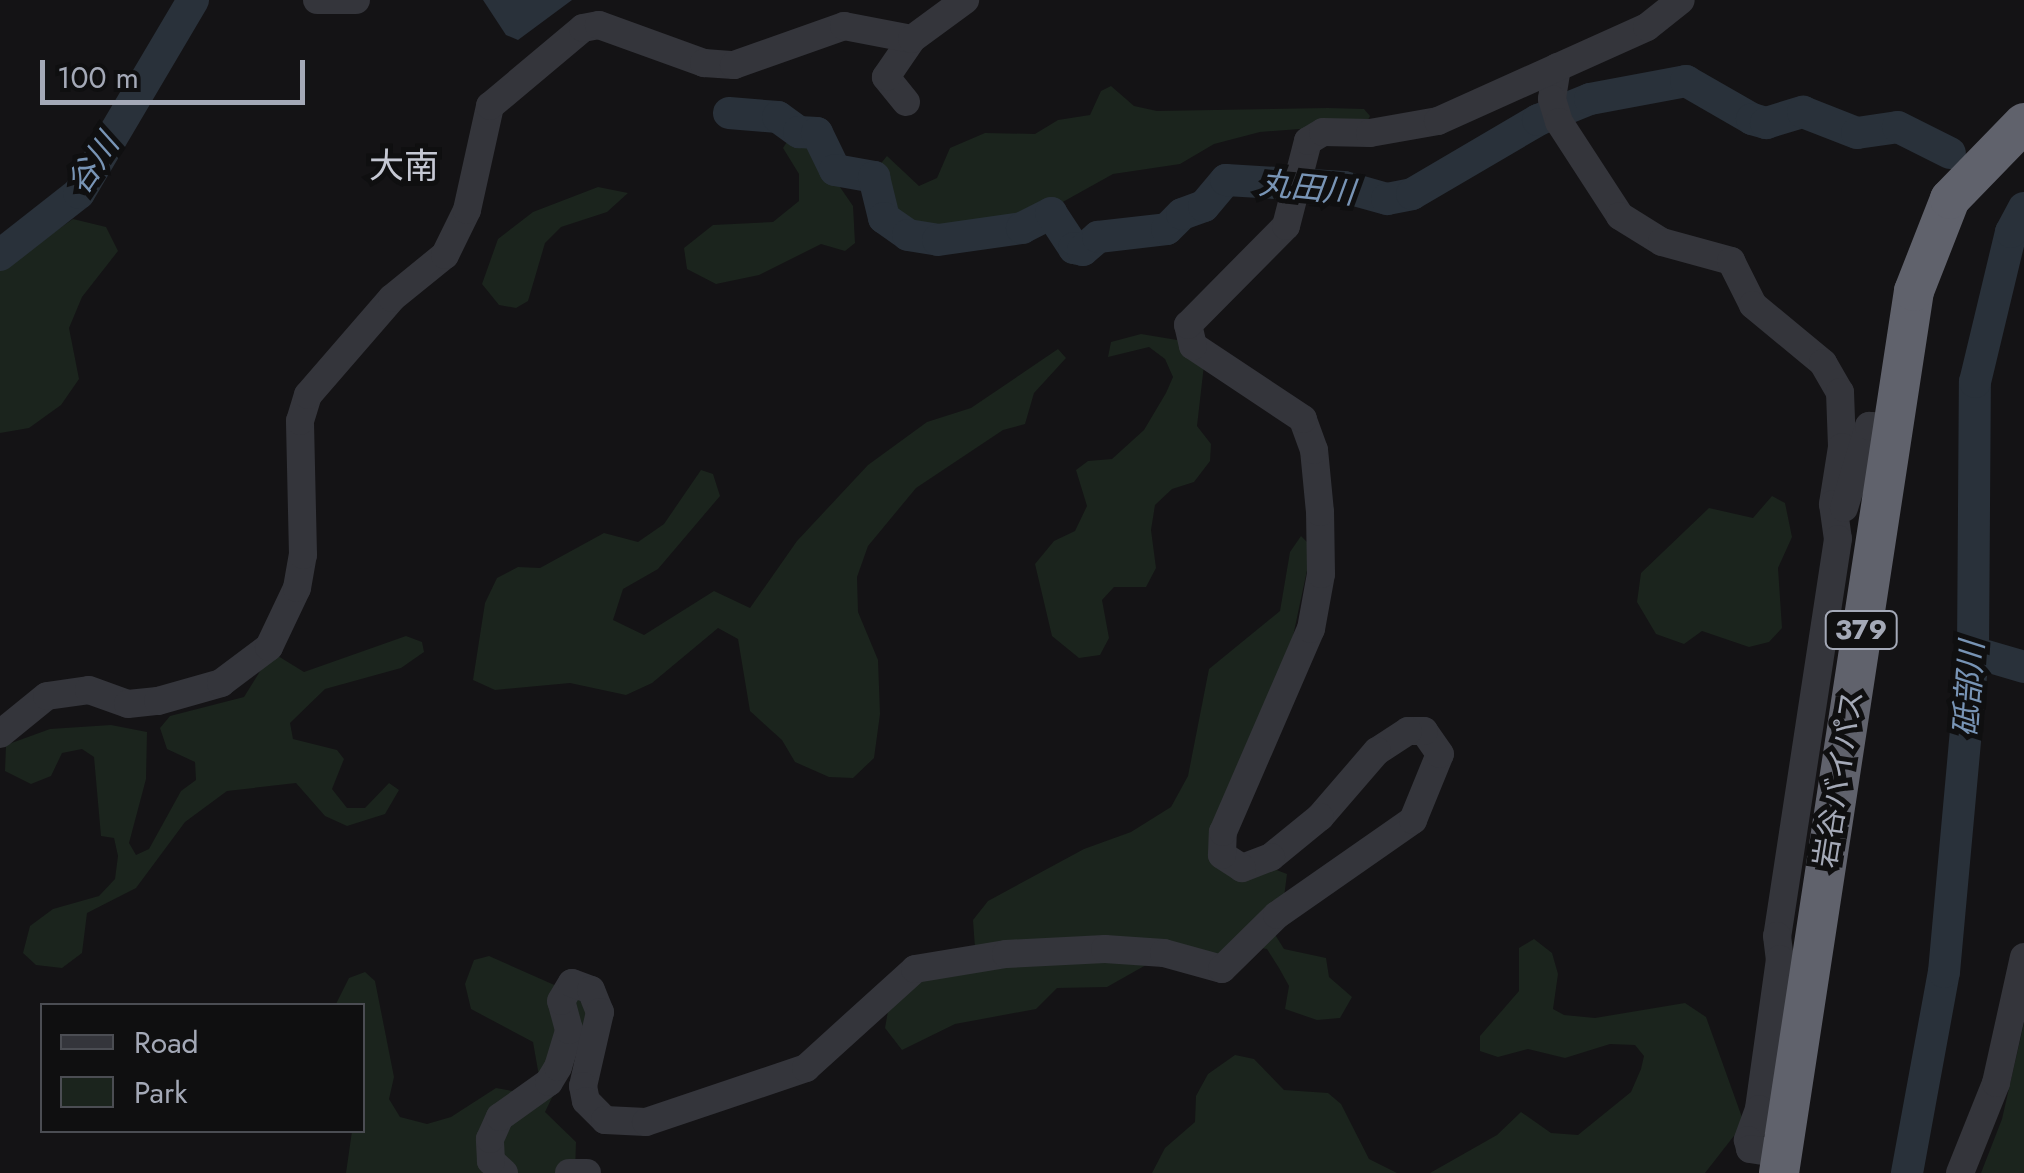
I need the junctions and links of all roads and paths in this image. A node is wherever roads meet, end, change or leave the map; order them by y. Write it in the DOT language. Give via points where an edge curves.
graph roads {
  1 [pos="317,0"];
  2 [pos="356,0"];
  3 [pos="965,0"];
  4 [pos="1682,0"];
  5 [pos="912,39"];
  6 [pos="1557,67"];
  7 [pos="906,102"];
  8 [pos="2024,123"];
  9 [pos="1892,427"];
  10 [pos="1835,518"];
  11 [pos="1824,546"];
  12 [pos="0,734"];
  13 [pos="2024,957"];
  14 [pos="1780,1164"];
  15 [pos="504,1173"];
  16 [pos="570,1173"];
  17 [pos="588,1173"];
  18 [pos="1960,1173"];
  1 -- 2 [label="street"];
  3 -- 5 [label="street"];
  4 -- 6 [label="street" via="1647,27"];
  5 -- 7 [label="street" via="886,77"];
  5 -- 12 [label="street" via="844,26 720,66 599,25 583,28 490,106 467,210 446,254 392,298 308,394 300,421 303,556 297,588 269,647 221,683 158,701 128,704 89,690 47,696"];
  6 -- 10 [label="street" via="1556,110 1627,223 1662,242 1730,262 1752,305 1823,364 1840,392"];
  6 -- 15 [label="street" via="1438,121 1370,133 1323,132 1308,140 1286,226 1188,324 1193,346 1303,420 1314,450 1322,529 1311,629 1219,846 1230,866 1255,867 1320,817 1377,751 1408,730 1424,732 1440,754 1413,820 1277,915 1222,969 1164,953 1105,949 1006,954 915,969 806,1068 646,1122 605,1120 586,1101 582,1086 600,1012 591,990 572,983 562,1000 569,1030 558,1067 549,1082 500,1117 490,1138 491,1161"];
  8 -- 9 [label="highway, 岩谷バイパス / 379" via="1950,199 1929,245 1914,291"];
  9 -- 10 [label="street" via="1870,426 1845,506"];
  9 -- 14 [label="highway, 岩谷バイパス / 379"];
  10 -- 11 [label="street"];
  10 -- 14 [label="street" via="1838,539 1777,936 1780,959 1760,1109 1748,1140 1750,1149"];
  13 -- 18 [label="street" via="1990,1100"];
  16 -- 17 [label="street"];
}
